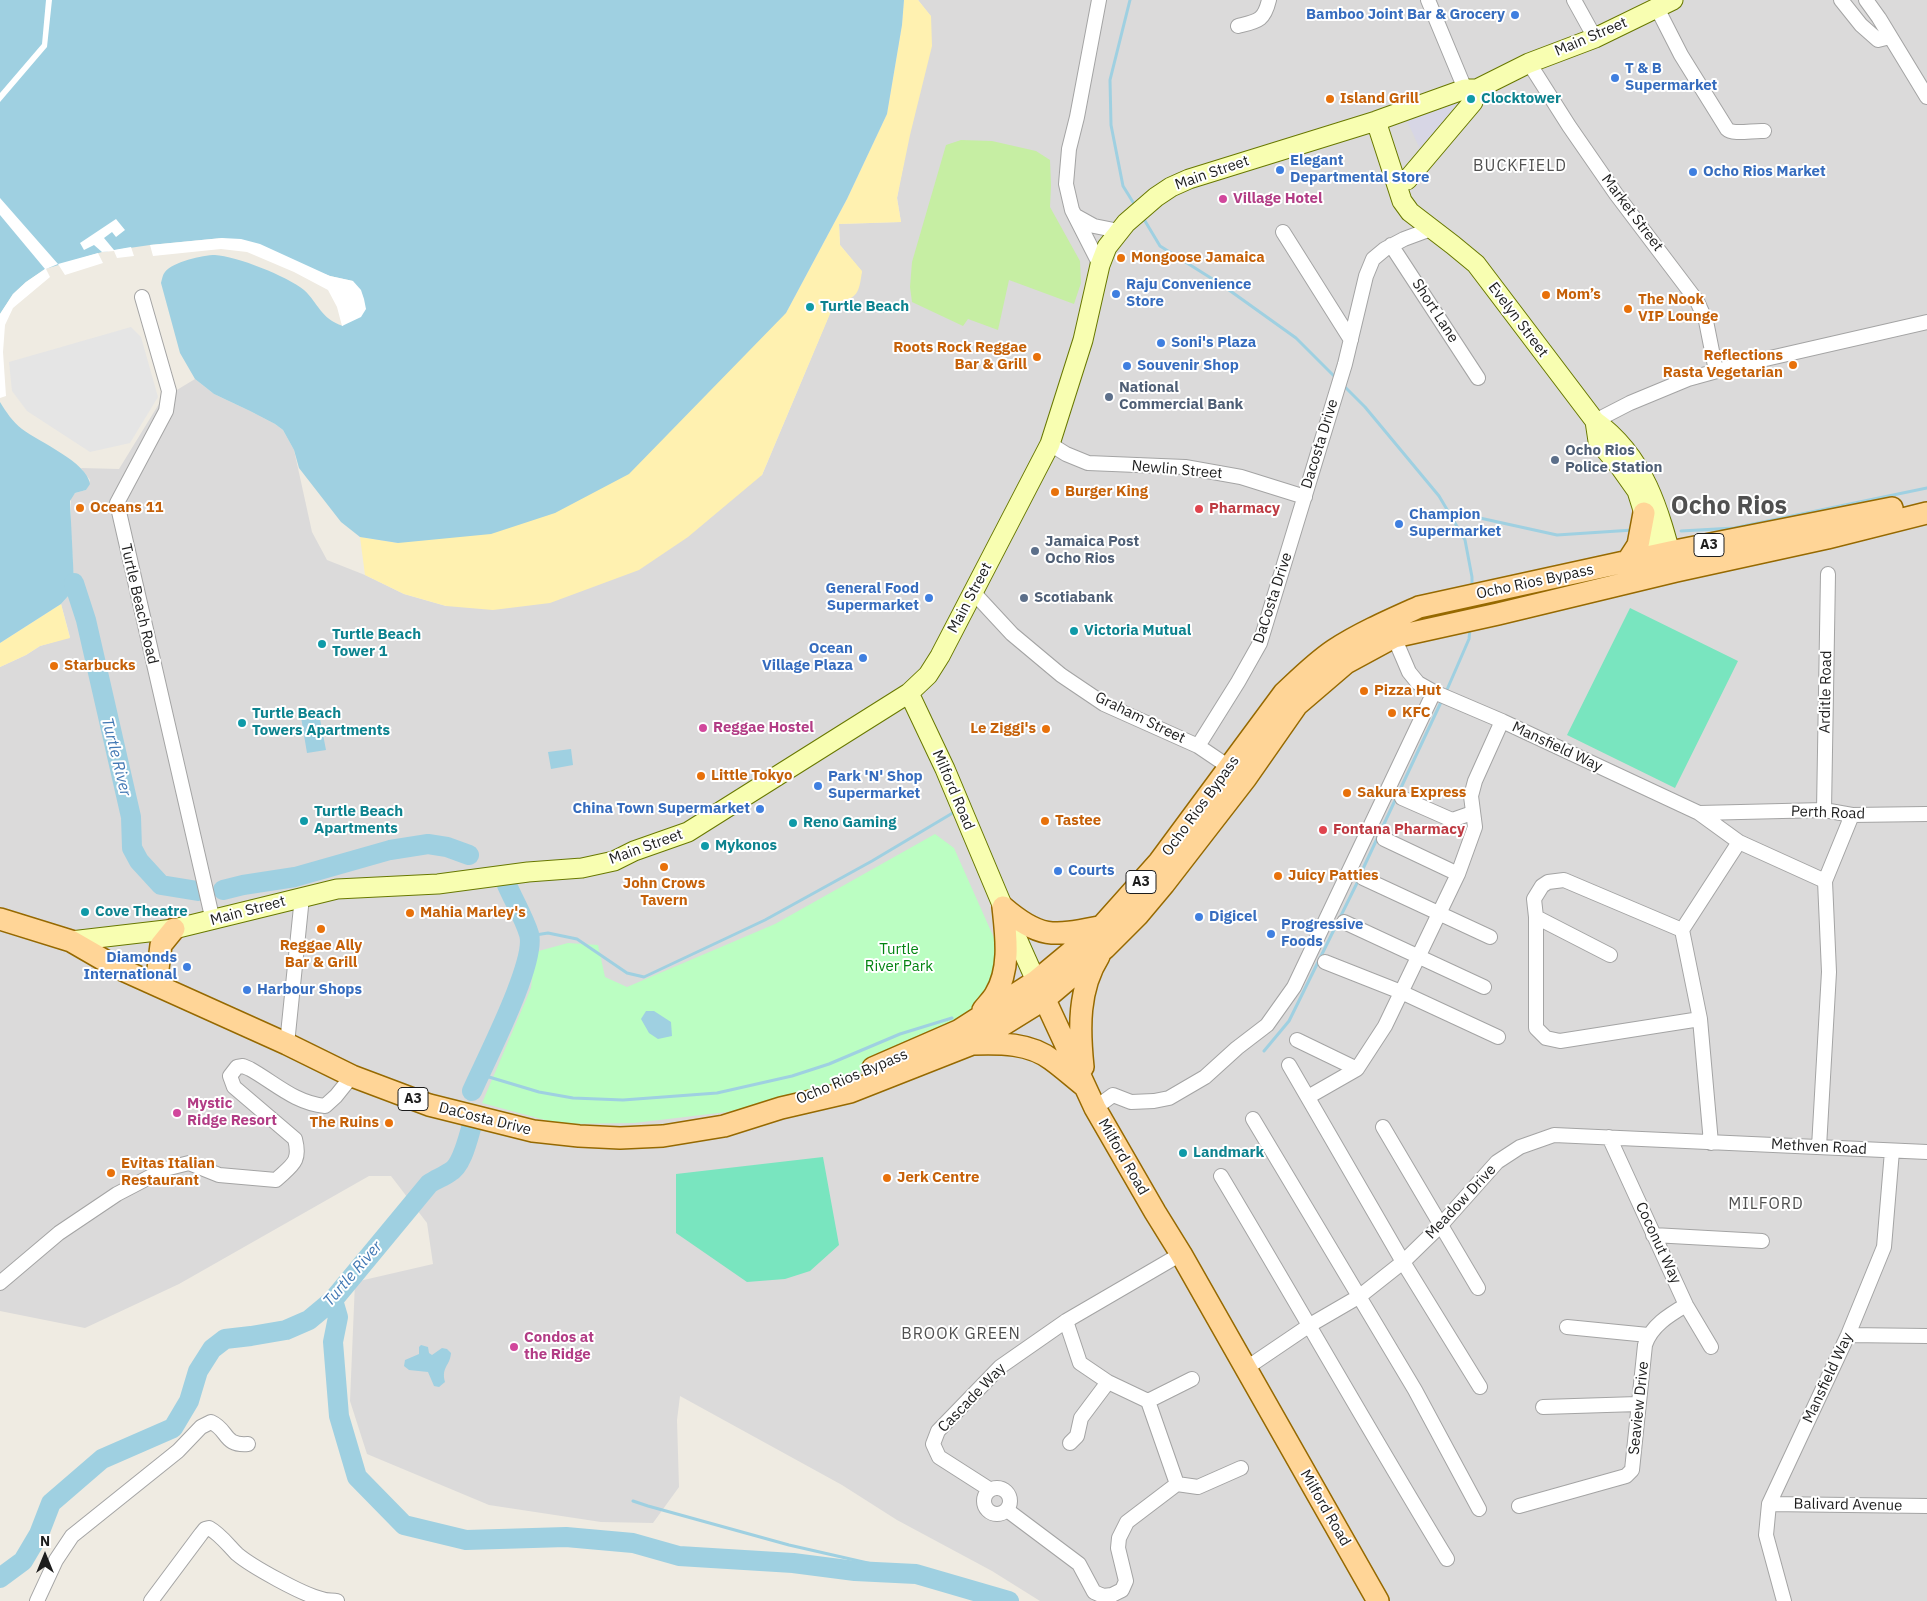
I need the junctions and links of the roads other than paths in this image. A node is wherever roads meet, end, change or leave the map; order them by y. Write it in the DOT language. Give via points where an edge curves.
graph roads {
  1 [pos="1099,0"];
  2 [pos="1269,0"];
  3 [pos="1428,0"];
  4 [pos="1574,0"];
  5 [pos="1841,0"];
  6 [pos="1866,0"];
  7 [pos="1665,4"];
  8 [pos="1238,26"];
  9 [pos="1890,37"];
  10 [pos="1595,38"];
  11 [pos="1529,64"];
  12 [pos="1470,90"];
  13 [pos="1927,96"];
  14 [pos="1382,119"];
  15 [pos="1764,131"];
  16 [pos="1407,180"];
  17 [pos="1075,216"];
  18 [pos="1122,227"];
  19 [pos="1431,229"];
  20 [pos="1283,232"];
  21 [pos="1391,245"];
  22 [pos="1100,265"];
  23 [pos="142,297"];
  24 [pos="1927,322"];
  25 [pos="1351,340"];
  26 [pos="1716,371"];
  27 [pos="1478,378"];
  28 [pos="1595,421"];
  29 [pos="1050,444"];
  30 [pos="1304,497"];
  31 [pos="1927,501"];
  32 [pos="1644,513"];
  33 [pos="1927,513"];
  34 [pos="1627,562"];
  35 [pos="1667,563"];
  36 [pos="1828,574"];
  37 [pos="973,592"];
  38 [pos="1394,637"];
  39 [pos="909,693"];
  40 [pos="1438,693"];
  41 [pos="1502,721"];
  42 [pos="1198,746"];
  43 [pos="1238,773"];
  44 [pos="1402,798"];
  45 [pos="1824,810"];
  46 [pos="1472,813"];
  47 [pos="1699,814"];
  48 [pos="1927,814"];
  49 [pos="1852,815"];
  50 [pos="1384,839"];
  51 [pos="1739,842"];
  52 [pos="1458,874"];
  53 [pos="1363,878"];
  54 [pos="1824,881"];
  55 [pos="302,897"];
  56 [pos="1003,907"];
  57 [pos="1438,914"];
  58 [pos="1536,917"];
  59 [pos="0,919"];
  60 [pos="212,921"];
  61 [pos="1344,922"];
  62 [pos="1101,927"];
  63 [pos="174,929"];
  64 [pos="1682,930"];
  65 [pos="1490,937"];
  66 [pos="71,941"];
  67 [pos="1105,948"];
  68 [pos="1610,955"];
  69 [pos="1418,956"];
  70 [pos="1326,962"];
  71 [pos="156,985"];
  72 [pos="1484,987"];
  73 [pos="1041,989"];
  74 [pos="1401,992"];
  75 [pos="1700,1019"];
  76 [pos="1498,1037"];
  77 [pos="965,1038"];
  78 [pos="1296,1040"];
  79 [pos="287,1044"];
  80 [pos="1290,1065"];
  81 [pos="1357,1069"];
  82 [pos="352,1076"];
  83 [pos="1085,1087"];
  84 [pos="1308,1097"];
  85 [pos="781,1108"];
  86 [pos="1095,1108"];
  87 [pos="1254,1119"];
  88 [pos="1383,1127"];
  89 [pos="1609,1137"];
  90 [pos="1712,1143"];
  91 [pos="1819,1147"];
  92 [pos="1892,1151"];
  93 [pos="1927,1152"];
  94 [pos="1221,1176"];
  95 [pos="1440,1226"];
  96 [pos="1653,1235"];
  97 [pos="1762,1241"];
  98 [pos="1181,1254"];
  99 [pos="1403,1262"];
  100 [pos="0,1283"];
  101 [pos="1478,1288"];
  102 [pos="1360,1296"];
  103 [pos="1686,1305"];
  104 [pos="1066,1320"];
  105 [pos="1310,1325"];
  106 [pos="1568,1327"];
  107 [pos="1648,1335"];
  108 [pos="1848,1335"];
  109 [pos="1927,1336"];
  110 [pos="1711,1346"];
  111 [pos="1245,1369"];
  112 [pos="1192,1379"];
  113 [pos="1108,1382"];
  114 [pos="1480,1387"];
  115 [pos="1148,1401"];
  116 [pos="1638,1404"];
  117 [pos="1543,1407"];
  118 [pos="1070,1443"];
  119 [pos="248,1444"];
  120 [pos="1241,1468"];
  121 [pos="1177,1484"];
  122 [pos="989,1489"];
  123 [pos="1769,1504"];
  124 [pos="1519,1506"];
  125 [pos="1927,1506"];
  126 [pos="1479,1509"];
  127 [pos="1007,1510"];
  128 [pos="1447,1559"];
  129 [pos="37,1601"];
  130 [pos="151,1601"];
  131 [pos="337,1601"];
  132 [pos="1378,1601"];
  133 [pos="1784,1601"];
  1 -- 17 [label="street" via="1069,149 1068,196"];
  2 -- 8 [label="street" via="1262,18"];
  3 -- 12 [label="street"];
  4 -- 10 [label="street"];
  5 -- 9 [label="street" via="1878,40"];
  6 -- 9 [label="street"];
  7 -- 10 [label="street, Main Street"];
  7 -- 15 [label="street" via="1682,55 1727,129 1732,133"];
  9 -- 13 [label="street"];
  10 -- 11 [label="street, Main Street"];
  11 -- 12 [label="street, Main Street"];
  11 -- 26 [label="street, Market Street" via="1606,179 1697,301 1706,321"];
  12 -- 14 [label="street, Main Street"];
  12 -- 16 [label="street" via="1473,102"];
  14 -- 16 [label="street, Evelyn Street"];
  14 -- 18 [label="street, Main Street" via="1189,179 1156,197"];
  14 -- 19 [label="street, Evelyn Street" via="1402,200 1410,212"];
  16 -- 19 [label="street, Evelyn Street"];
  17 -- 18 [label="street" via="1094,226"];
  17 -- 22 [label="street"];
  18 -- 22 [label="street, Main Street" via="1107,247"];
  19 -- 21 [label="street"];
  19 -- 28 [label="street, Evelyn Street" via="1476,264"];
  20 -- 25 [label="street"];
  21 -- 25 [label="street" via="1373,259"];
  21 -- 27 [label="street, Short Lane"];
  22 -- 29 [label="street, Main Street" via="1083,340"];
  23 -- 60 [label="street, Turtle Beach Road" via="169,392 168,401 166,411 117,503"];
  24 -- 26 [label="street"];
  25 -- 30 [label="street, Dacosta Drive"];
  26 -- 28 [label="street" via="1644,397"];
  28 -- 32 [label="street, Evelyn Street" via="1598,441 1637,491"];
  28 -- 35 [label="street, Evelyn Street" via="1632,459 1649,486"];
  29 -- 30 [label="street, Newlin Street" via="1088,463 1185,468 1241,477"];
  29 -- 37 [label="street, Main Street"];
  30 -- 42 [label="street, DaCosta Drive" via="1260,643"];
  31 -- 35 [label="main road, Ocho Rios Bypass / A3"];
  32 -- 34 [label="main road" via="1638,545"];
  32 -- 35 [label="street, Evelyn Street"];
  33 -- 35 [label="main road, Ocho Rios Bypass / A3" via="1827,538"];
  34 -- 35 [label="main road, Ocho Rios Bypass / A3"];
  34 -- 43 [label="main road, Ocho Rios Bypass / A3" via="1449,600 1387,621 1334,650 1284,693"];
  35 -- 38 [label="main road, Ocho Rios Bypass / A3" via="1498,614"];
  36 -- 45 [label="street, Arditle Road"];
  37 -- 39 [label="street, Main Street" via="940,656"];
  37 -- 42 [label="street, Graham Street" via="1012,634 1061,676 1104,704"];
  38 -- 40 [label="street, Mansfield Way" via="1409,672 1418,682"];
  38 -- 43 [label="main road, Ocho Rios Bypass / A3" via="1346,663 1297,705"];
  39 -- 55 [label="street, Main Street" via="688,832 614,861 582,868 438,884 337,889"];
  39 -- 56 [label="street, Milford Road" via="945,768"];
  40 -- 41 [label="street, Mansfield Way"];
  40 -- 86 [label="street" via="1294,987 1267,1025 1205,1077 1169,1098 1131,1102 1113,1095"];
  41 -- 46 [label="street" via="1474,781"];
  41 -- 47 [label="street, Mansfield Way"];
  42 -- 43 [label="street, Graham Street"];
  43 -- 62 [label="main road, Ocho Rios Bypass / A3"];
  43 -- 67 [label="main road, Ocho Rios Bypass / A3" via="1164,884"];
  44 -- 46 [label="street" via="1452,820"];
  45 -- 47 [label="street, Perth Road"];
  45 -- 49 [label="street, Perth Road"];
  46 -- 52 [label="street" via="1475,827"];
  47 -- 51 [label="street, Mansfield Way"];
  48 -- 49 [label="street, Perth Road"];
  49 -- 54 [label="street"];
  50 -- 52 [label="street"];
  51 -- 54 [label="street, Mansfield Way"];
  51 -- 64 [label="street"];
  52 -- 57 [label="street"];
  53 -- 57 [label="street"];
  54 -- 91 [label="street" via="1829,972"];
  55 -- 60 [label="street, Main Street"];
  55 -- 79 [label="street"];
  56 -- 62 [label="main road" via="1022,923 1038,930 1060,934"];
  56 -- 73 [label="street, Milford Road"];
  56 -- 77 [label="main road" via="1004,974 996,995"];
  57 -- 65 [label="street"];
  57 -- 69 [label="street"];
  58 -- 64 [label="street" via="1534,899 1537,892 1548,882 1564,880"];
  58 -- 68 [label="street"];
  58 -- 75 [label="street" via="1536,1028 1546,1038 1560,1041"];
  59 -- 66 [label="main road, A3"];
  60 -- 63 [label="street, Main Street"];
  61 -- 69 [label="street"];
  62 -- 73 [label="main road, Ocho Rios Bypass / A3"];
  63 -- 66 [label="street, Main Street"];
  63 -- 71 [label="main road" via="162,945"];
  64 -- 75 [label="street"];
  66 -- 71 [label="main road, DaCosta Drive / A3"];
  67 -- 73 [label="main road, Ocho Rios Bypass / A3"];
  67 -- 83 [label="main road" via="1091,969 1081,1013"];
  69 -- 72 [label="street"];
  69 -- 74 [label="street"];
  70 -- 74 [label="street"];
  71 -- 79 [label="main road, DaCosta Drive / A3"];
  73 -- 77 [label="main road, Ocho Rios Bypass / A3"];
  73 -- 83 [label="main road, Milford Road"];
  74 -- 76 [label="street"];
  74 -- 81 [label="street" via="1385,1026"];
  75 -- 90 [label="street"];
  77 -- 83 [label="main road" via="1028,1048 1051,1059"];
  77 -- 85 [label="main road, Ocho Rios Bypass / A3"];
  78 -- 81 [label="street"];
  79 -- 82 [label="main road, DaCosta Drive / A3"];
  80 -- 84 [label="street"];
  81 -- 84 [label="street"];
  82 -- 85 [label="main road, DaCosta Drive / A3" via="429,1105 482,1120 532,1131 579,1136 663,1136 724,1126"];
  82 -- 100 [label="street" via="325,1106 312,1105 250,1069 237,1067 230,1076 234,1087 296,1139 298,1159 276,1180 219,1175 189,1163 165,1169 118,1194 59,1232"];
  83 -- 86 [label="main road, Milford Road"];
  84 -- 99 [label="street"];
  86 -- 98 [label="main road, Milford Road"];
  87 -- 102 [label="street"];
  88 -- 95 [label="street"];
  89 -- 90 [label="street, Meadow Drive"];
  89 -- 95 [label="street, Meadow Drive" via="1554,1135 1520,1147 1496,1162"];
  89 -- 96 [label="street, Coconut Way"];
  90 -- 91 [label="street, Methven Road"];
  91 -- 92 [label="street, Methven Road"];
  92 -- 93 [label="street, Methven Road"];
  92 -- 108 [label="street, Mansfield Way" via="1884,1247"];
  94 -- 105 [label="street"];
  95 -- 99 [label="street, Meadow Drive"];
  95 -- 101 [label="street"];
  96 -- 97 [label="street"];
  96 -- 103 [label="street, Coconut Way"];
  98 -- 104 [label="street, Cascade Way"];
  98 -- 111 [label="main road, Milford Road"];
  99 -- 102 [label="street, Meadow Drive"];
  99 -- 114 [label="street"];
  102 -- 105 [label="street, Meadow Drive"];
  102 -- 126 [label="street"];
  103 -- 107 [label="street"];
  103 -- 110 [label="street, Coconut Way"];
  104 -- 113 [label="street" via="1080,1363"];
  104 -- 122 [label="street, Cascade Way" via="1000,1367 938,1431 933,1444 939,1457"];
  105 -- 111 [label="street, Meadow Drive"];
  105 -- 128 [label="street"];
  106 -- 107 [label="street"];
  107 -- 116 [label="street, Seaview Drive"];
  108 -- 109 [label="street"];
  108 -- 123 [label="street, Mansfield Way"];
  111 -- 132 [label="main road, Milford Road"];
  112 -- 115 [label="street"];
  113 -- 115 [label="street"];
  113 -- 118 [label="street" via="1081,1418 1077,1436"];
  115 -- 121 [label="street"];
  116 -- 117 [label="street"];
  116 -- 124 [label="street, Seaview Drive" via="1632,1470 1626,1476"];
  119 -- 129 [label="street" via="235,1444 217,1424 211,1422 201,1427 164,1462 72,1536 56,1560"];
  120 -- 121 [label="street" via="1198,1487"];
  121 -- 127 [label="street" via="1127,1522 1118,1548 1126,1581 1122,1590 1112,1595 1094,1592 1079,1564"];
  122 -- 127 [label="street" via="1000,1488 1007,1492 1010,1499"];
  122 -- 127 [label="street" via="983,1499 989,1512 998,1514"];
  123 -- 125 [label="street, Balivard Avenue"];
  123 -- 133 [label="street, Mansfield Way" via="1766,1535"];
  130 -- 131 [label="street" via="201,1534 209,1528 238,1555 260,1569 306,1593"];
}
